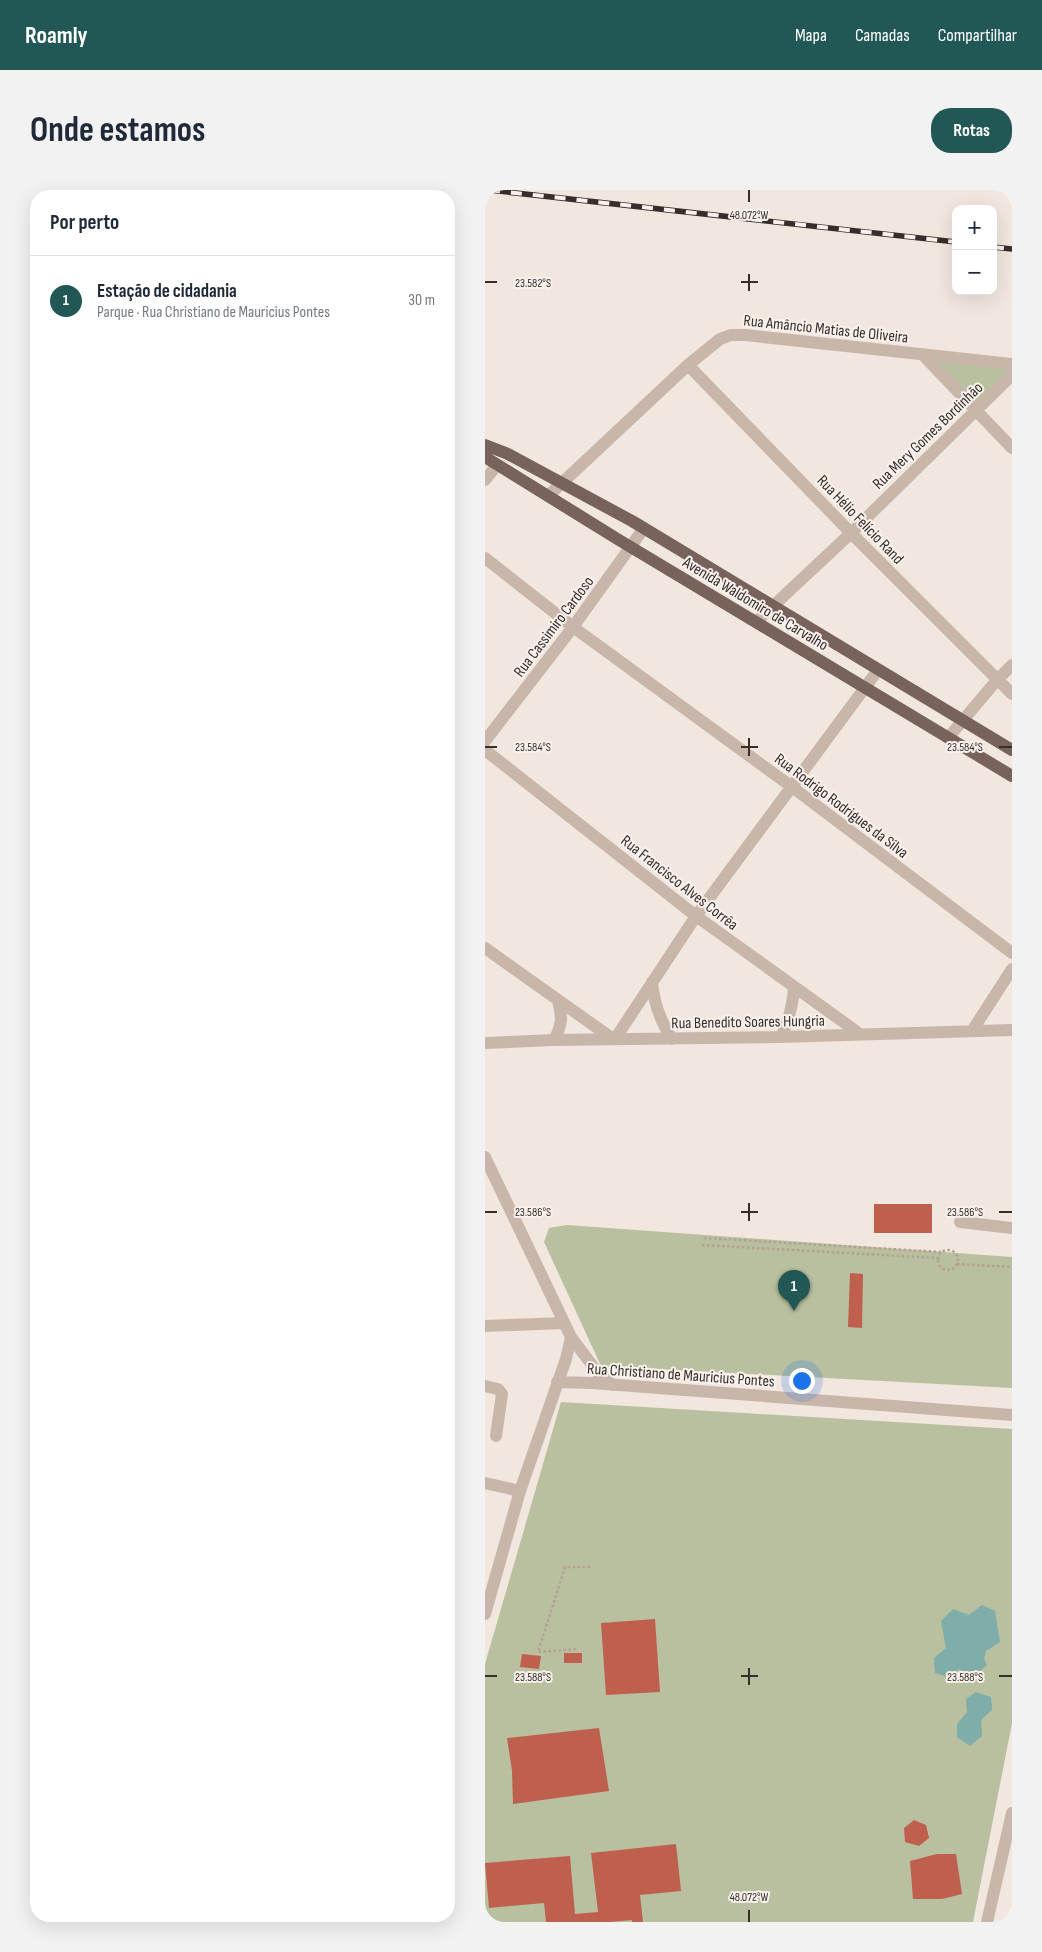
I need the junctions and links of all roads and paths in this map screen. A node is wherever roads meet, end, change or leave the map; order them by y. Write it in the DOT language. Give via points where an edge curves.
graph roads {
  1 [pos="922,354"];
  2 [pos="1012,364"];
  3 [pos="688,365"];
  4 [pos="1012,375"];
  5 [pos="976,410"];
  6 [pos="485,445"];
  7 [pos="1012,448"];
  8 [pos="485,457"];
  9 [pos="497,466"];
  10 [pos="485,480"];
  11 [pos="563,483"];
  12 [pos="548,496"];
  13 [pos="644,528"];
  14 [pos="851,533"];
  15 [pos="632,547"];
  16 [pos="485,558"];
  17 [pos="772,605"];
  18 [pos="756,622"];
  19 [pos="573,627"];
  20 [pos="1012,665"];
  21 [pos="878,670"];
  22 [pos="997,680"];
  23 [pos="865,687"];
  24 [pos="1012,694"];
  25 [pos="962,720"];
  26 [pos="949,738"];
  27 [pos="485,742"];
  28 [pos="485,750"];
  29 [pos="1012,750"];
  30 [pos="1012,776"];
  31 [pos="791,787"];
  32 [pos="696,916"];
  33 [pos="485,948"];
  34 [pos="1012,953"];
  35 [pos="1012,969"];
  36 [pos="652,982"];
  37 [pos="794,987"];
  38 [pos="558,1000"];
  39 [pos="1012,1030"];
  40 [pos="973,1031"];
  41 [pos="860,1034"];
  42 [pos="781,1037"];
  43 [pos="614,1039"];
  44 [pos="672,1039"];
  45 [pos="555,1040"];
  46 [pos="485,1044"];
  47 [pos="485,1158"];
  48 [pos="960,1222"];
  49 [pos="1012,1228"];
  50 [pos="703,1238"];
  51 [pos="702,1245"];
  52 [pos="941,1252"];
  53 [pos="938,1258"];
  54 [pos="957,1264"];
  55 [pos="1012,1267"];
  56 [pos="564,1323"];
  57 [pos="485,1326"];
  58 [pos="571,1338"];
  59 [pos="557,1382"];
  60 [pos="613,1385"];
  61 [pos="485,1386"];
  62 [pos="1012,1415"];
  63 [pos="496,1436"];
  64 [pos="485,1483"];
  65 [pos="520,1492"];
  66 [pos="593,1566"];
  67 [pos="485,1614"];
  68 [pos="576,1649"];
  69 [pos="1012,1813"];
  70 [pos="987,1922"];
  1 -- 2 [label="street, Rua Amâncio Matias de Oliveira"];
  1 -- 3 [label="street, Rua Amâncio Matias de Oliveira" via="731,335 720,339"];
  1 -- 5 [label="street"];
  3 -- 11 [label="street, Rua Amâncio Matias de Oliveira"];
  3 -- 14 [label="street, Rua Hélio Felício Rand"];
  4 -- 5 [label="street, Rua Mery Gomes Bordinhão"];
  5 -- 7 [label="street"];
  5 -- 14 [label="street, Rua Mery Gomes Bordinhão"];
  6 -- 11 [label="main road, Avenida Waldomiro de Carvalho"];
  8 -- 9 [label="main road, Avenida Waldomiro de Carvalho"];
  9 -- 10 [label="street"];
  9 -- 12 [label="main road, Avenida Waldomiro de Carvalho"];
  11 -- 12 [label="street, Rua Amâncio Matias de Oliveira"];
  11 -- 13 [label="main road, Avenida Waldomiro de Carvalho"];
  12 -- 15 [label="main road, Avenida Waldomiro de Carvalho"];
  13 -- 15 [label="street, Rua Cassimiro Cardoso"];
  13 -- 17 [label="main road, Avenida Waldomiro de Carvalho"];
  14 -- 17 [label="street, Rua Mery Gomes Bordinhão"];
  14 -- 22 [label="street, Rua Hélio Felício Rand"];
  15 -- 18 [label="main road, Avenida Waldomiro de Carvalho"];
  15 -- 19 [label="street, Rua Cassimiro Cardoso"];
  16 -- 19 [label="street, Rua Rodrigo Rodrigues da Silva"];
  17 -- 18 [label="street, Rua Mery Gomes Bordinhão"];
  17 -- 21 [label="main road, Avenida Waldomiro de Carvalho"];
  18 -- 23 [label="main road, Avenida Waldomiro de Carvalho"];
  19 -- 27 [label="street, Rua Cassimiro Cardoso"];
  19 -- 31 [label="street, Rua Rodrigo Rodrigues da Silva"];
  20 -- 22 [label="street"];
  21 -- 23 [label="street"];
  21 -- 25 [label="main road, Avenida Waldomiro de Carvalho"];
  22 -- 24 [label="street, Rua Hélio Felício Rand"];
  22 -- 25 [label="street"];
  23 -- 26 [label="main road, Avenida Waldomiro de Carvalho"];
  23 -- 31 [label="street"];
  25 -- 26 [label="street"];
  25 -- 29 [label="main road, Avenida Waldomiro de Carvalho"];
  26 -- 30 [label="main road, Avenida Waldomiro de Carvalho"];
  28 -- 32 [label="street, Rua Francisco Alves Corrêa"];
  31 -- 32 [label="street"];
  31 -- 34 [label="street, Rua Rodrigo Rodrigues da Silva"];
  32 -- 36 [label="street"];
  32 -- 37 [label="street, Rua Francisco Alves Corrêa"];
  33 -- 38 [label="street"];
  35 -- 40 [label="street"];
  36 -- 43 [label="street"];
  36 -- 44 [label="street" via="657,1012"];
  37 -- 41 [label="street, Rua Francisco Alves Corrêa"];
  37 -- 42 [label="street" via="789,1021"];
  38 -- 43 [label="street"];
  38 -- 45 [label="street" via="562,1018"];
  39 -- 40 [label="street, Rua Benedito Soares Hungria"];
  40 -- 41 [label="street, Rua Benedito Soares Hungria"];
  41 -- 42 [label="street, Rua Benedito Soares Hungria"];
  42 -- 44 [label="street, Rua Benedito Soares Hungria"];
  43 -- 44 [label="street, Rua Benedito Soares Hungria"];
  43 -- 45 [label="street, Rua Benedito Soares Hungria"];
  45 -- 46 [label="street, Rua Benedito Soares Hungria"];
  47 -- 56 [label="street"];
  48 -- 49 [label="street"];
  50 -- 52 [label="path"];
  51 -- 53 [label="path"];
  52 -- 53 [label="path"];
  52 -- 54 [label="path" via="947,1249 954,1252 958,1257"];
  53 -- 54 [label="path" via="940,1267 946,1270"];
  54 -- 55 [label="path"];
  56 -- 57 [label="street"];
  56 -- 58 [label="street"];
  58 -- 59 [label="street"];
  58 -- 60 [label="street" via="598,1372"];
  59 -- 60 [label="street, Rua Christiano de Mauricius Pontes"];
  59 -- 65 [label="street"];
  60 -- 62 [label="street, Rua Christiano de Mauricius Pontes"];
  61 -- 63 [label="street" via="498,1389 502,1394"];
  64 -- 65 [label="street"];
  65 -- 67 [label="street"];
  66 -- 68 [label="path" via="565,1567 538,1652"];
  69 -- 70 [label="street"];
}
